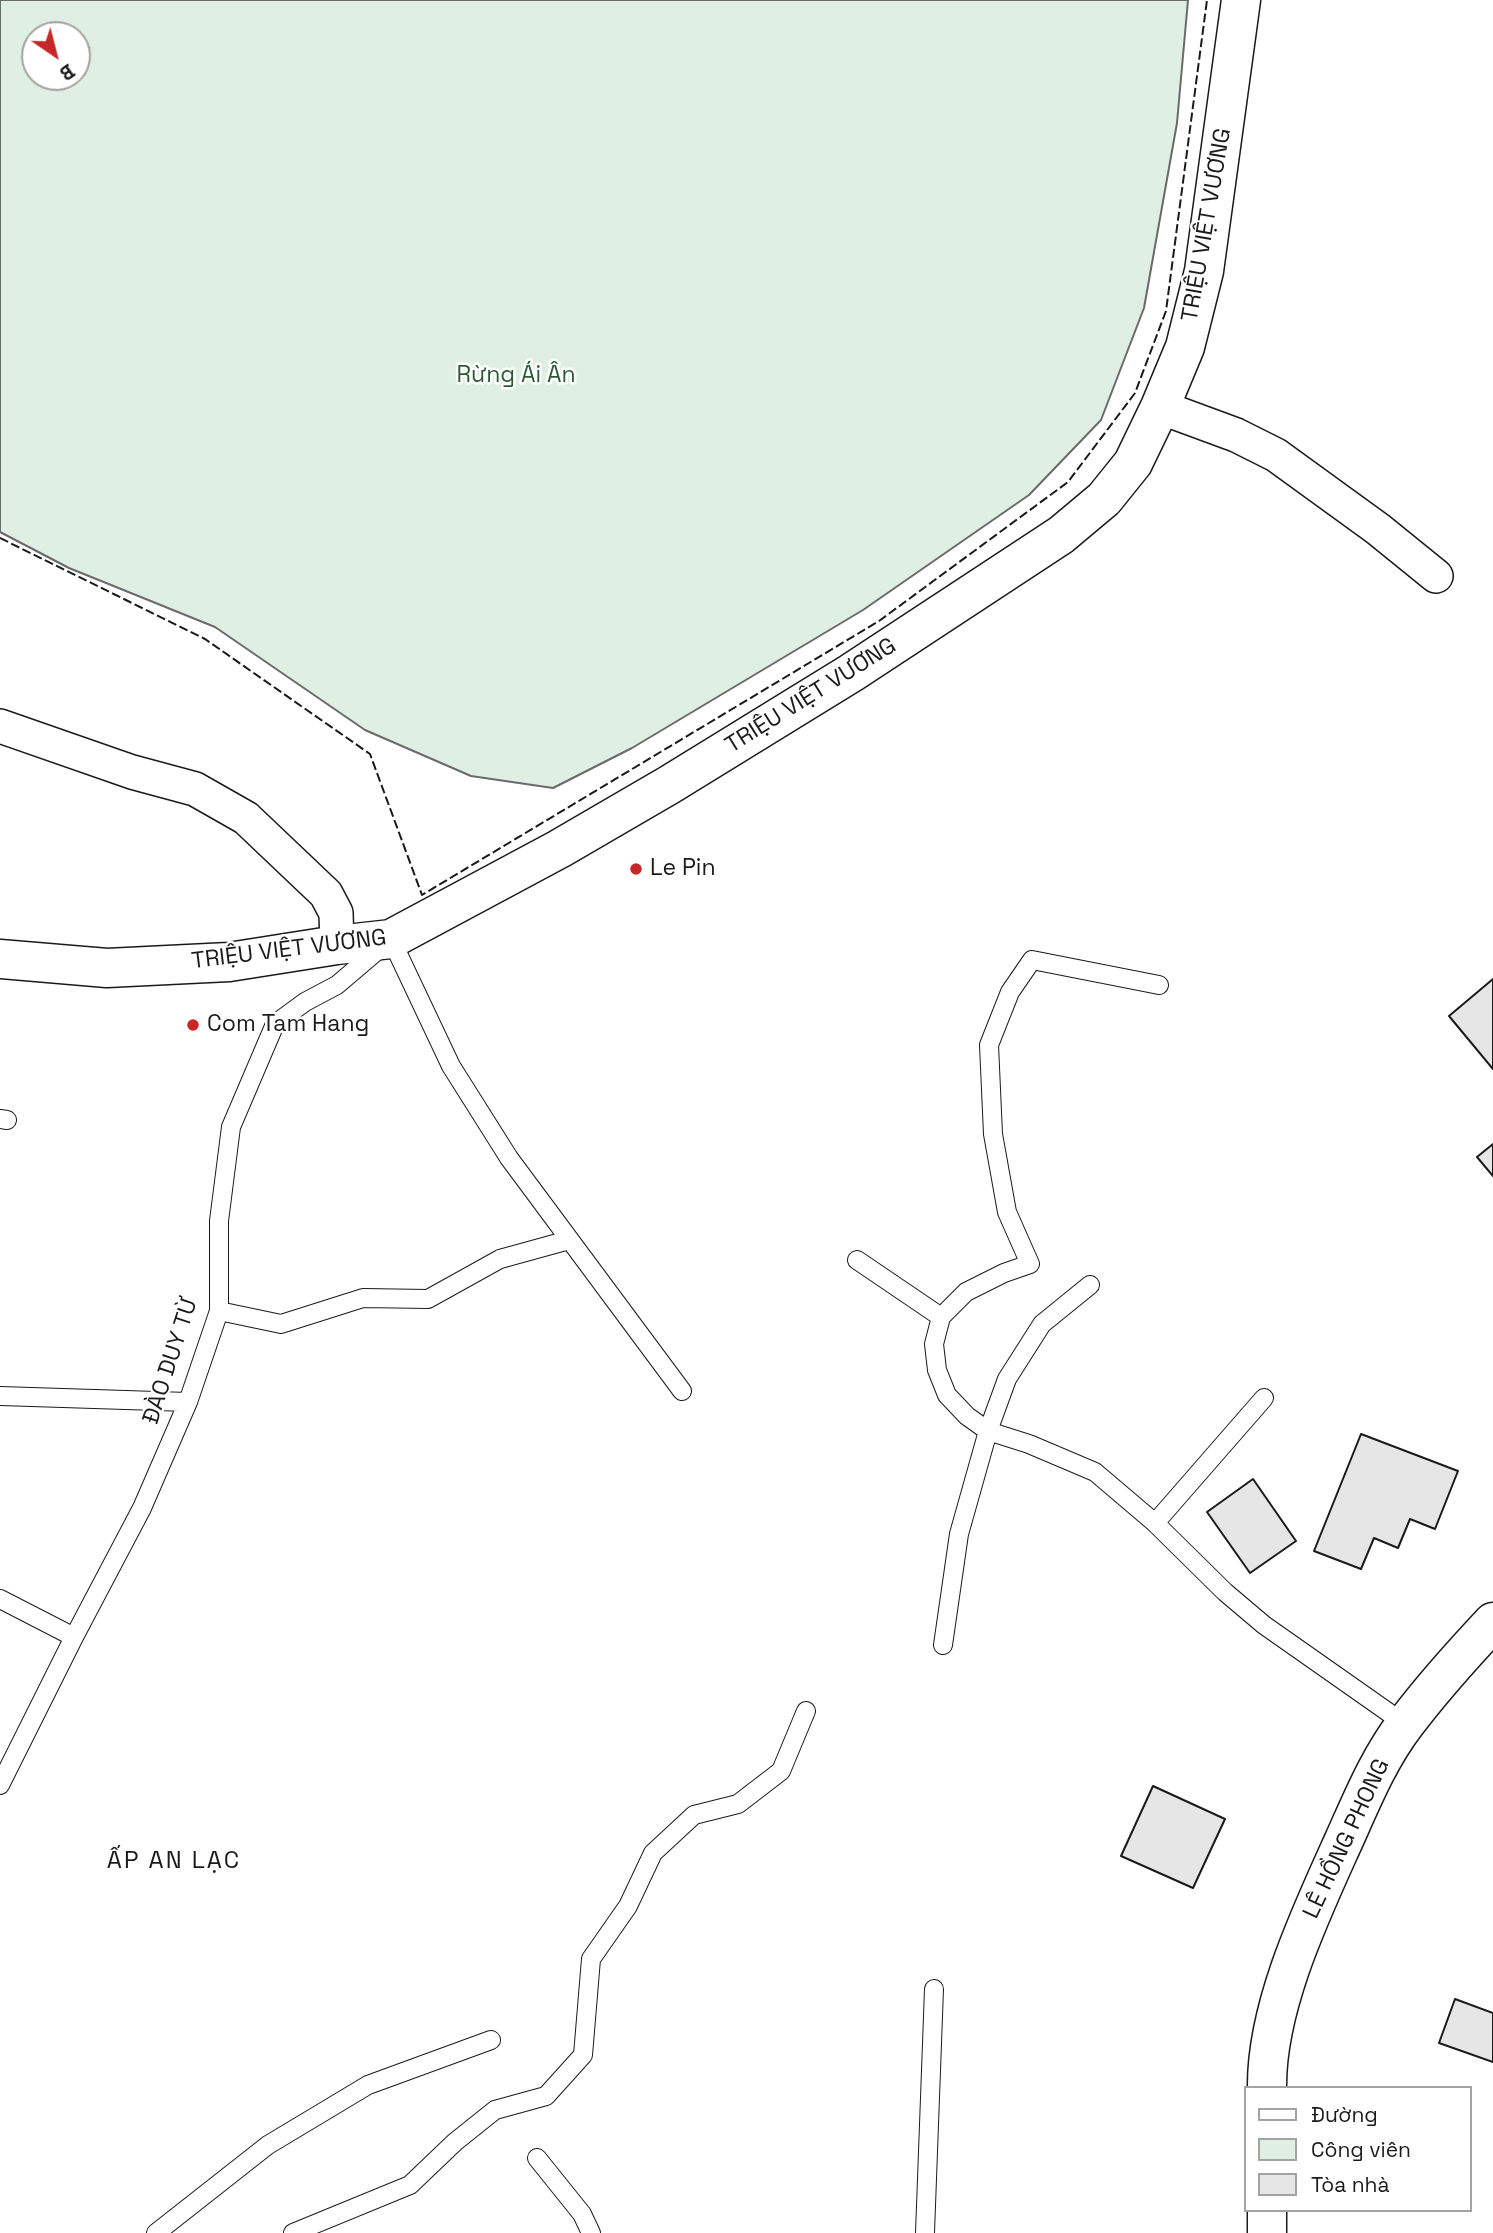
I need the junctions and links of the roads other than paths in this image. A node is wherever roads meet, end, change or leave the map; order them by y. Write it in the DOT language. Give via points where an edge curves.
graph roads {
  1 [pos="1241,0"];
  2 [pos="1160,407"];
  3 [pos="1436,576"];
  4 [pos="0,726"];
  5 [pos="391,939"];
  6 [pos="337,945"];
  7 [pos="0,959"];
  8 [pos="1159,985"];
  9 [pos="569,1240"];
  10 [pos="857,1260"];
  11 [pos="1090,1285"];
  12 [pos="219,1311"];
  13 [pos="941,1317"];
  14 [pos="682,1391"];
  15 [pos="0,1396"];
  16 [pos="1264,1398"];
  17 [pos="188,1402"];
  18 [pos="988,1431"];
  19 [pos="1155,1522"];
  20 [pos="0,1599"];
  21 [pos="1493,1622"];
  22 [pos="74,1637"];
  23 [pos="943,1645"];
  24 [pos="806,1711"];
  25 [pos="1405,1724"];
  26 [pos="0,1785"];
  27 [pos="934,1989"];
  28 [pos="491,2040"];
  29 [pos="1267,2086"];
  30 [pos="537,2158"];
  31 [pos="1267,2212"];
  32 [pos="156,2233"];
  33 [pos="293,2233"];
  34 [pos="592,2233"];
  35 [pos="925,2233"];
  36 [pos="1268,2233"];
  1 -- 2 [label="street, TRIỆU VIỆT VƯƠNG" via="1204,271 1185,347"];
  2 -- 3 [label="street" via="1276,455"];
  2 -- 5 [label="street, TRIỆU VIỆT VƯƠNG" via="1133,463 1104,499 1061,535 851,673 668,785"];
  4 -- 6 [label="street" via="195,789 246,818 326,894 336,913"];
  5 -- 6 [label="street, TRIỆU VIỆT VƯƠNG"];
  5 -- 9 [label="lane" via="451,1066 509,1158"];
  5 -- 12 [label="lane, ĐÀO DUY TỪ" via="337,985 275,1024 231,1127 219,1221"];
  6 -- 7 [label="street, TRIỆU VIỆT VƯƠNG" via="229,962 107,968"];
  8 -- 13 [label="lane" via="1032,960 1010,992 989,1045 993,1134 1007,1212 1030,1264 966,1292"];
  9 -- 12 [label="lane" via="500,1259 428,1299 363,1298 281,1324"];
  9 -- 14 [label="lane"];
  10 -- 13 [label="lane"];
  11 -- 18 [label="lane" via="1042,1324 1007,1378"];
  12 -- 17 [label="lane, ĐÀO DUY TỪ"];
  13 -- 18 [label="lane" via="933,1344 947,1395"];
  15 -- 17 [label="lane"];
  16 -- 19 [label="lane"];
  17 -- 22 [label="lane, ĐÀO DUY TỪ" via="142,1508"];
  18 -- 19 [label="lane" via="1095,1472"];
  18 -- 23 [label="lane" via="959,1534"];
  19 -- 25 [label="lane" via="1264,1625"];
  20 -- 22 [label="lane"];
  21 -- 25 [label="street, LÊ HỒNG PHONG"];
  22 -- 26 [label="lane, ĐÀO DUY TỪ"];
  24 -- 33 [label="lane" via="781,1771 738,1804 694,1815 653,1853 628,1906 591,1959 583,2055 545,2096 495,2110 410,2185"];
  25 -- 29 [label="street, LÊ HỒNG PHONG" via="1373,1778 1305,1926 1276,2018"];
  27 -- 35 [label="lane"];
  28 -- 32 [label="lane" via="368,2085 268,2145"];
  30 -- 34 [label="lane"];
  31 -- 36 [label="street"];
}
